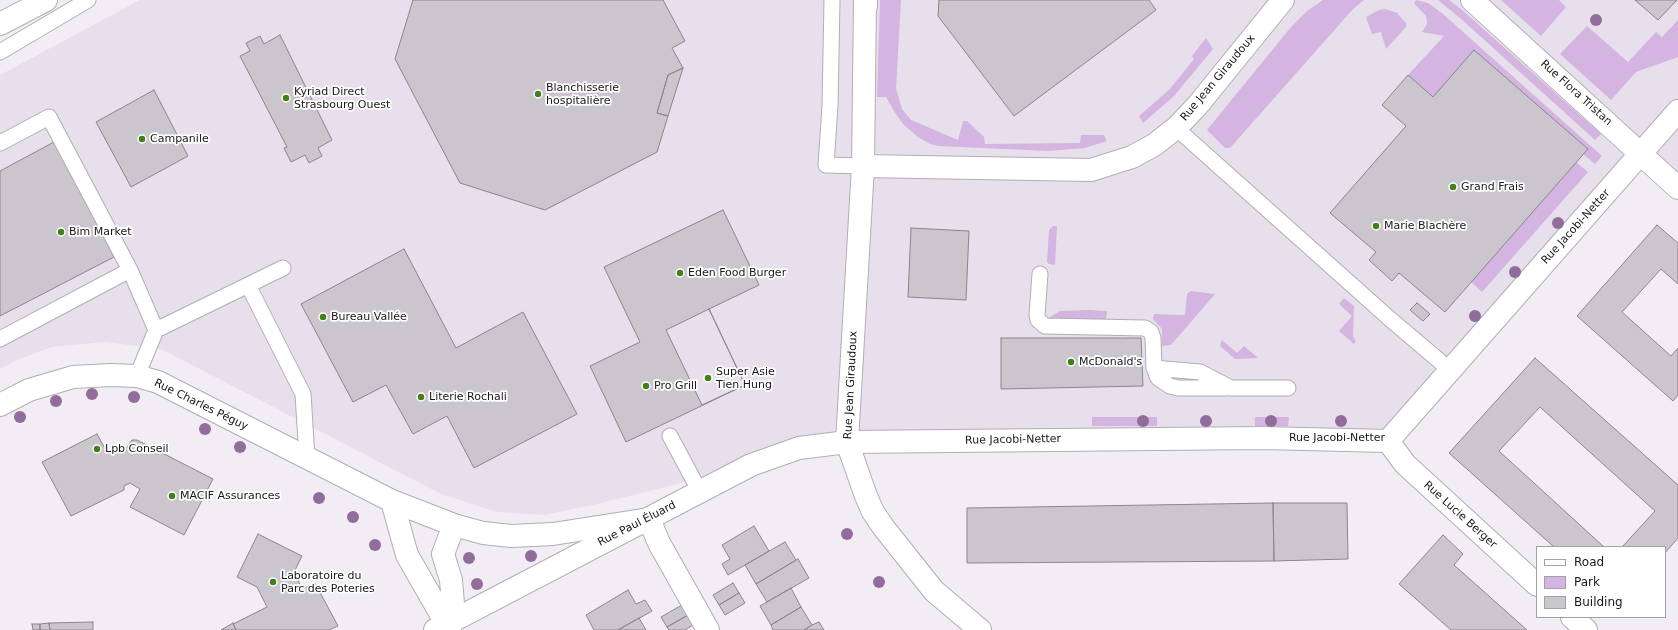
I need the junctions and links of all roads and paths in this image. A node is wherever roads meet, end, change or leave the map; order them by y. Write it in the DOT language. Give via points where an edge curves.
graph roads {
  1 [pos="46,0"];
  2 [pos="88,0"];
  3 [pos="832,0"];
  4 [pos="1283,0"];
  5 [pos="1472,0"];
  6 [pos="866,2"];
  7 [pos="0,24"];
  8 [pos="0,52"];
  9 [pos="1678,111"];
  10 [pos="1176,128"];
  11 [pos="0,143"];
  12 [pos="1642,153"];
  13 [pos="863,166"];
  14 [pos="1678,188"];
  15 [pos="283,268"];
  16 [pos="130,270"];
  17 [pos="1040,274"];
  18 [pos="248,285"];
  19 [pos="156,330"];
  20 [pos="0,339"];
  21 [pos="1449,369"];
  22 [pos="137,376"];
  23 [pos="1288,388"];
  24 [pos="0,405"];
  25 [pos="670,436"];
  26 [pos="1388,441"];
  27 [pos="847,442"];
  28 [pos="307,458"];
  29 [pos="700,492"];
  30 [pos="392,501"];
  31 [pos="649,519"];
  32 [pos="454,525"];
  33 [pos="1536,584"];
  34 [pos="1573,618"];
  35 [pos="444,628"];
  36 [pos="708,630"];
  37 [pos="980,630"];
  38 [pos="1586,630"];
  1 -- 7 [label="main road"];
  2 -- 8 [label="lane"];
  3 -- 13 [label="lane" via="826,165"];
  4 -- 10 [label="main road, Rue Jean Giraudoux" via="1197,106"];
  5 -- 12 [label="main road, Rue Flora Tristan"];
  6 -- 13 [label="main road, Rue Jean Giraudoux"];
  9 -- 12 [label="main road, Rue Jacobi-Netter"];
  10 -- 13 [label="main road, Rue Jean Giraudoux" via="1154,145 1132,157 1091,170"];
  10 -- 21 [label="lane"];
  11 -- 16 [label="lane" via="49,117"];
  12 -- 14 [label="main road, Rue Flora Tristan"];
  12 -- 21 [label="main road, Rue Jacobi-Netter"];
  13 -- 27 [label="main road, Rue Jean Giraudoux"];
  15 -- 18 [label="lane"];
  16 -- 19 [label="lane"];
  16 -- 20 [label="lane"];
  17 -- 23 [label="lane" via="1037,315 1041,324 1050,327 1146,328 1153,338 1154,368 1200,372 1231,388"];
  18 -- 19 [label="lane"];
  18 -- 28 [label="lane" via="303,394"];
  19 -- 22 [label="lane"];
  21 -- 26 [label="main road, Rue Jacobi-Netter"];
  22 -- 24 [label="main road, Rue Charles Péguy" via="73,377 29,390"];
  22 -- 28 [label="main road, Rue Charles Péguy" via="158,382"];
  25 -- 29 [label="lane"];
  26 -- 27 [label="main road, Rue Jacobi-Netter" via="1246,438"];
  26 -- 33 [label="main road, Rue Lucie Berger" via="1405,464"];
  27 -- 29 [label="main road, Rue Paul Éluard" via="799,448 787,454 768,458"];
  27 -- 37 [label="main road, Rue Jean Giraudoux" via="866,496 884,528 934,591"];
  28 -- 30 [label="main road, Rue Charles Péguy"];
  29 -- 31 [label="main road, Rue Paul Éluard"];
  30 -- 32 [label="main road, Rue Charles Péguy"];
  30 -- 35 [label="main road" via="406,554"];
  31 -- 32 [label="main road, Rue Charles Péguy" via="553,534 511,536 483,533"];
  31 -- 35 [label="main road, Rue Paul Éluard"];
  31 -- 36 [label="main road" via="659,543"];
  32 -- 35 [label="main road" via="443,554 451,580 453,604"];
  34 -- 38 [label="main road"];
}
